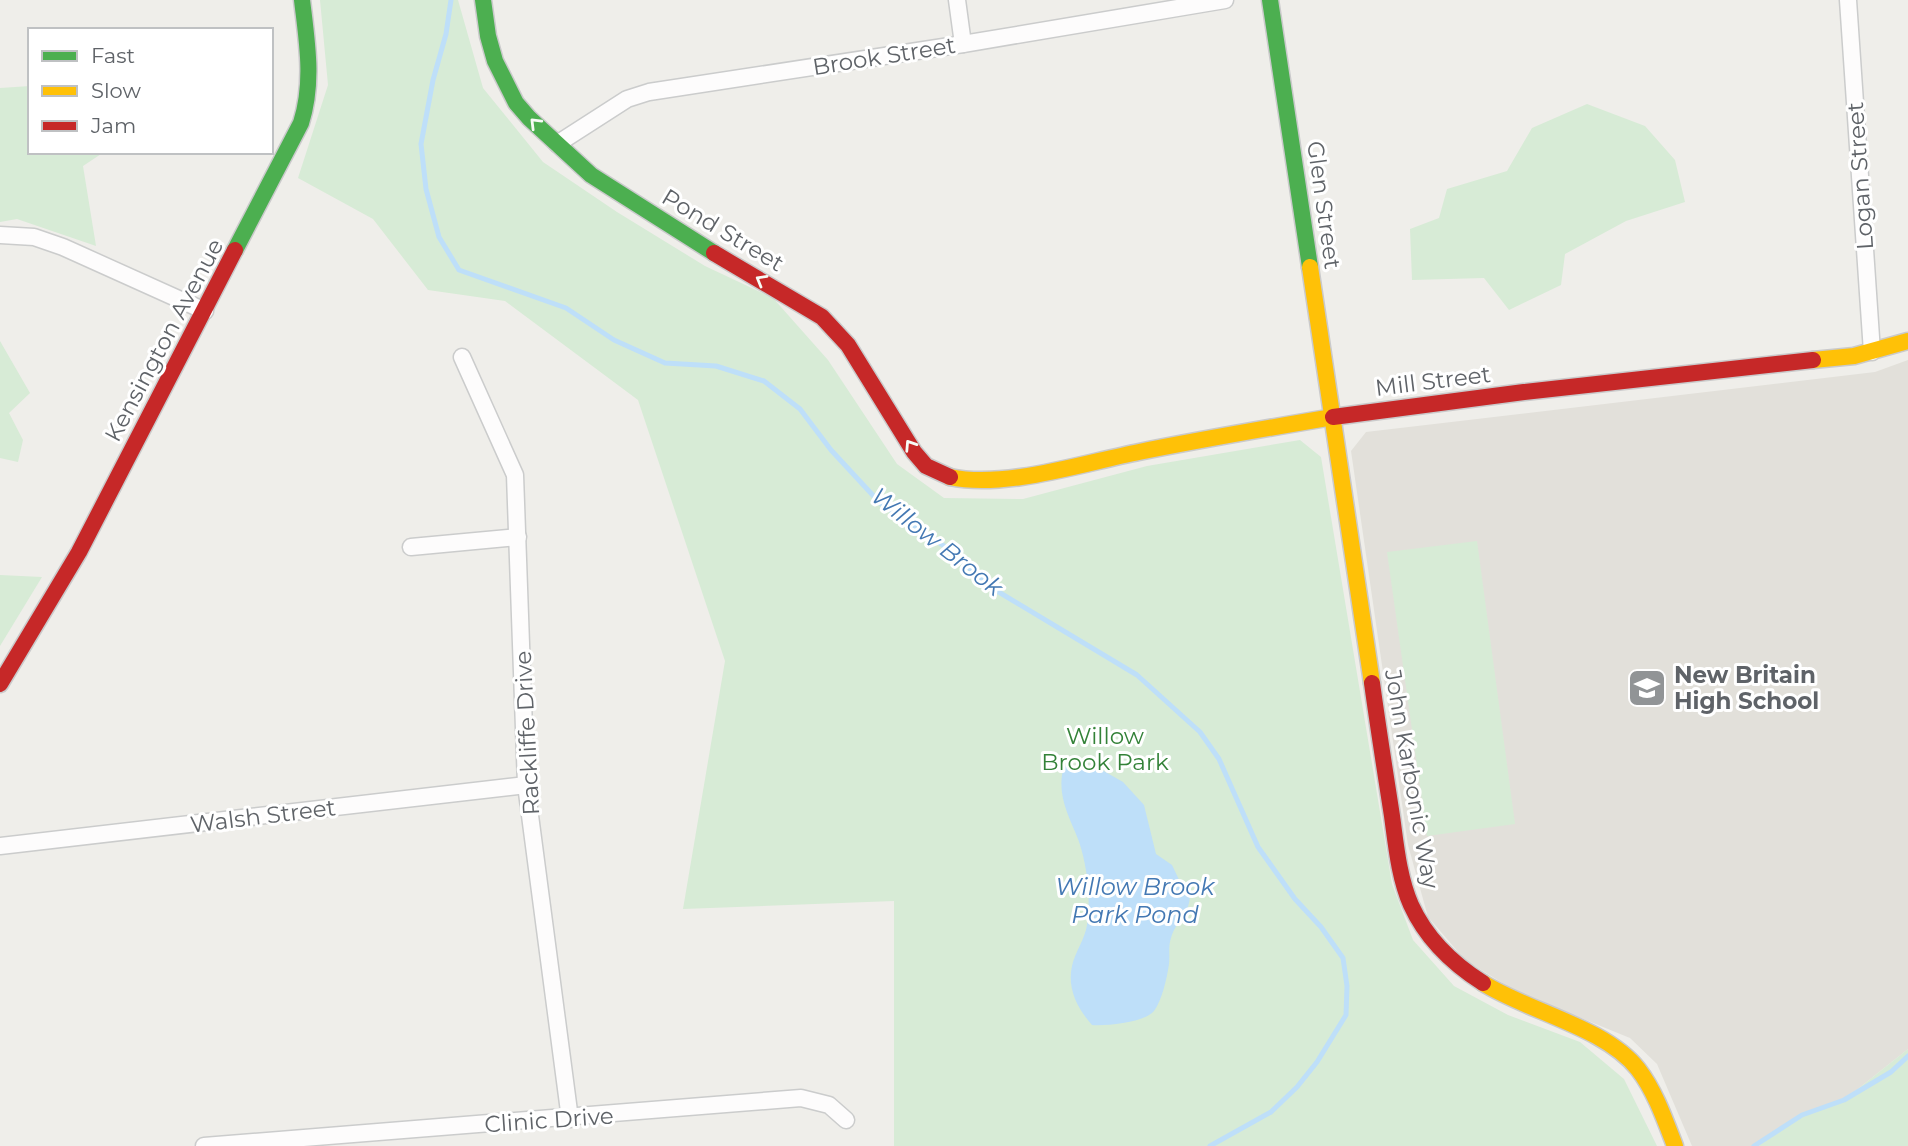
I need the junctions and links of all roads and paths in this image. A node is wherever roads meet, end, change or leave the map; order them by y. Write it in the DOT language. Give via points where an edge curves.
graph roads {
  1 [pos="302,0"];
  2 [pos="483,0"];
  3 [pos="957,0"];
  4 [pos="1225,0"];
  5 [pos="1270,0"];
  6 [pos="1848,0"];
  7 [pos="963,44"];
  8 [pos="557,144"];
  9 [pos="0,235"];
  10 [pos="205,311"];
  11 [pos="1908,341"];
  12 [pos="1872,352"];
  13 [pos="462,357"];
  14 [pos="1332,417"];
  15 [pos="965,480"];
  16 [pos="518,537"];
  17 [pos="411,547"];
  18 [pos="0,684"];
  19 [pos="526,785"];
  20 [pos="0,846"];
  21 [pos="570,1119"];
  22 [pos="846,1120"];
  23 [pos="204,1146"];
  24 [pos="1675,1146"];
  1 -- 10 [label="street, Kensington Avenue" via="311,73 307,107"];
  8 -- 2 [label="street, Pond Street, one-way" via="516,103 506,85 488,36"];
  3 -- 7 [label="street"];
  4 -- 7 [label="street, Brook Street"];
  5 -- 14 [label="street, Glen Street"];
  6 -- 12 [label="street, Logan Street"];
  7 -- 8 [label="street, Brook Street" via="649,92 626,99"];
  15 -- 8 [label="street, Pond Street, one-way" via="926,466 848,345 822,317 591,175"];
  9 -- 10 [label="street" via="34,237 63,247"];
  10 -- 18 [label="street, Kensington Avenue" via="69,569"];
  11 -- 12 [label="street, Mill Street"];
  12 -- 14 [label="street, Mill Street"];
  13 -- 16 [label="street, Rackliffe Drive" via="515,475"];
  14 -- 15 [label="street, Mill Street" via="1040,473"];
  14 -- 24 [label="street, John Karbonic Way" via="1398,858 1412,907 1436,944 1501,996 1606,1040 1633,1063"];
  16 -- 17 [label="street"];
  16 -- 19 [label="street, Rackliffe Drive"];
  19 -- 20 [label="street, Walsh Street"];
  19 -- 21 [label="street, Rackliffe Drive"];
  21 -- 22 [label="street, Clinic Drive" via="801,1098 829,1105"];
  21 -- 23 [label="street, Clinic Drive"];
}
